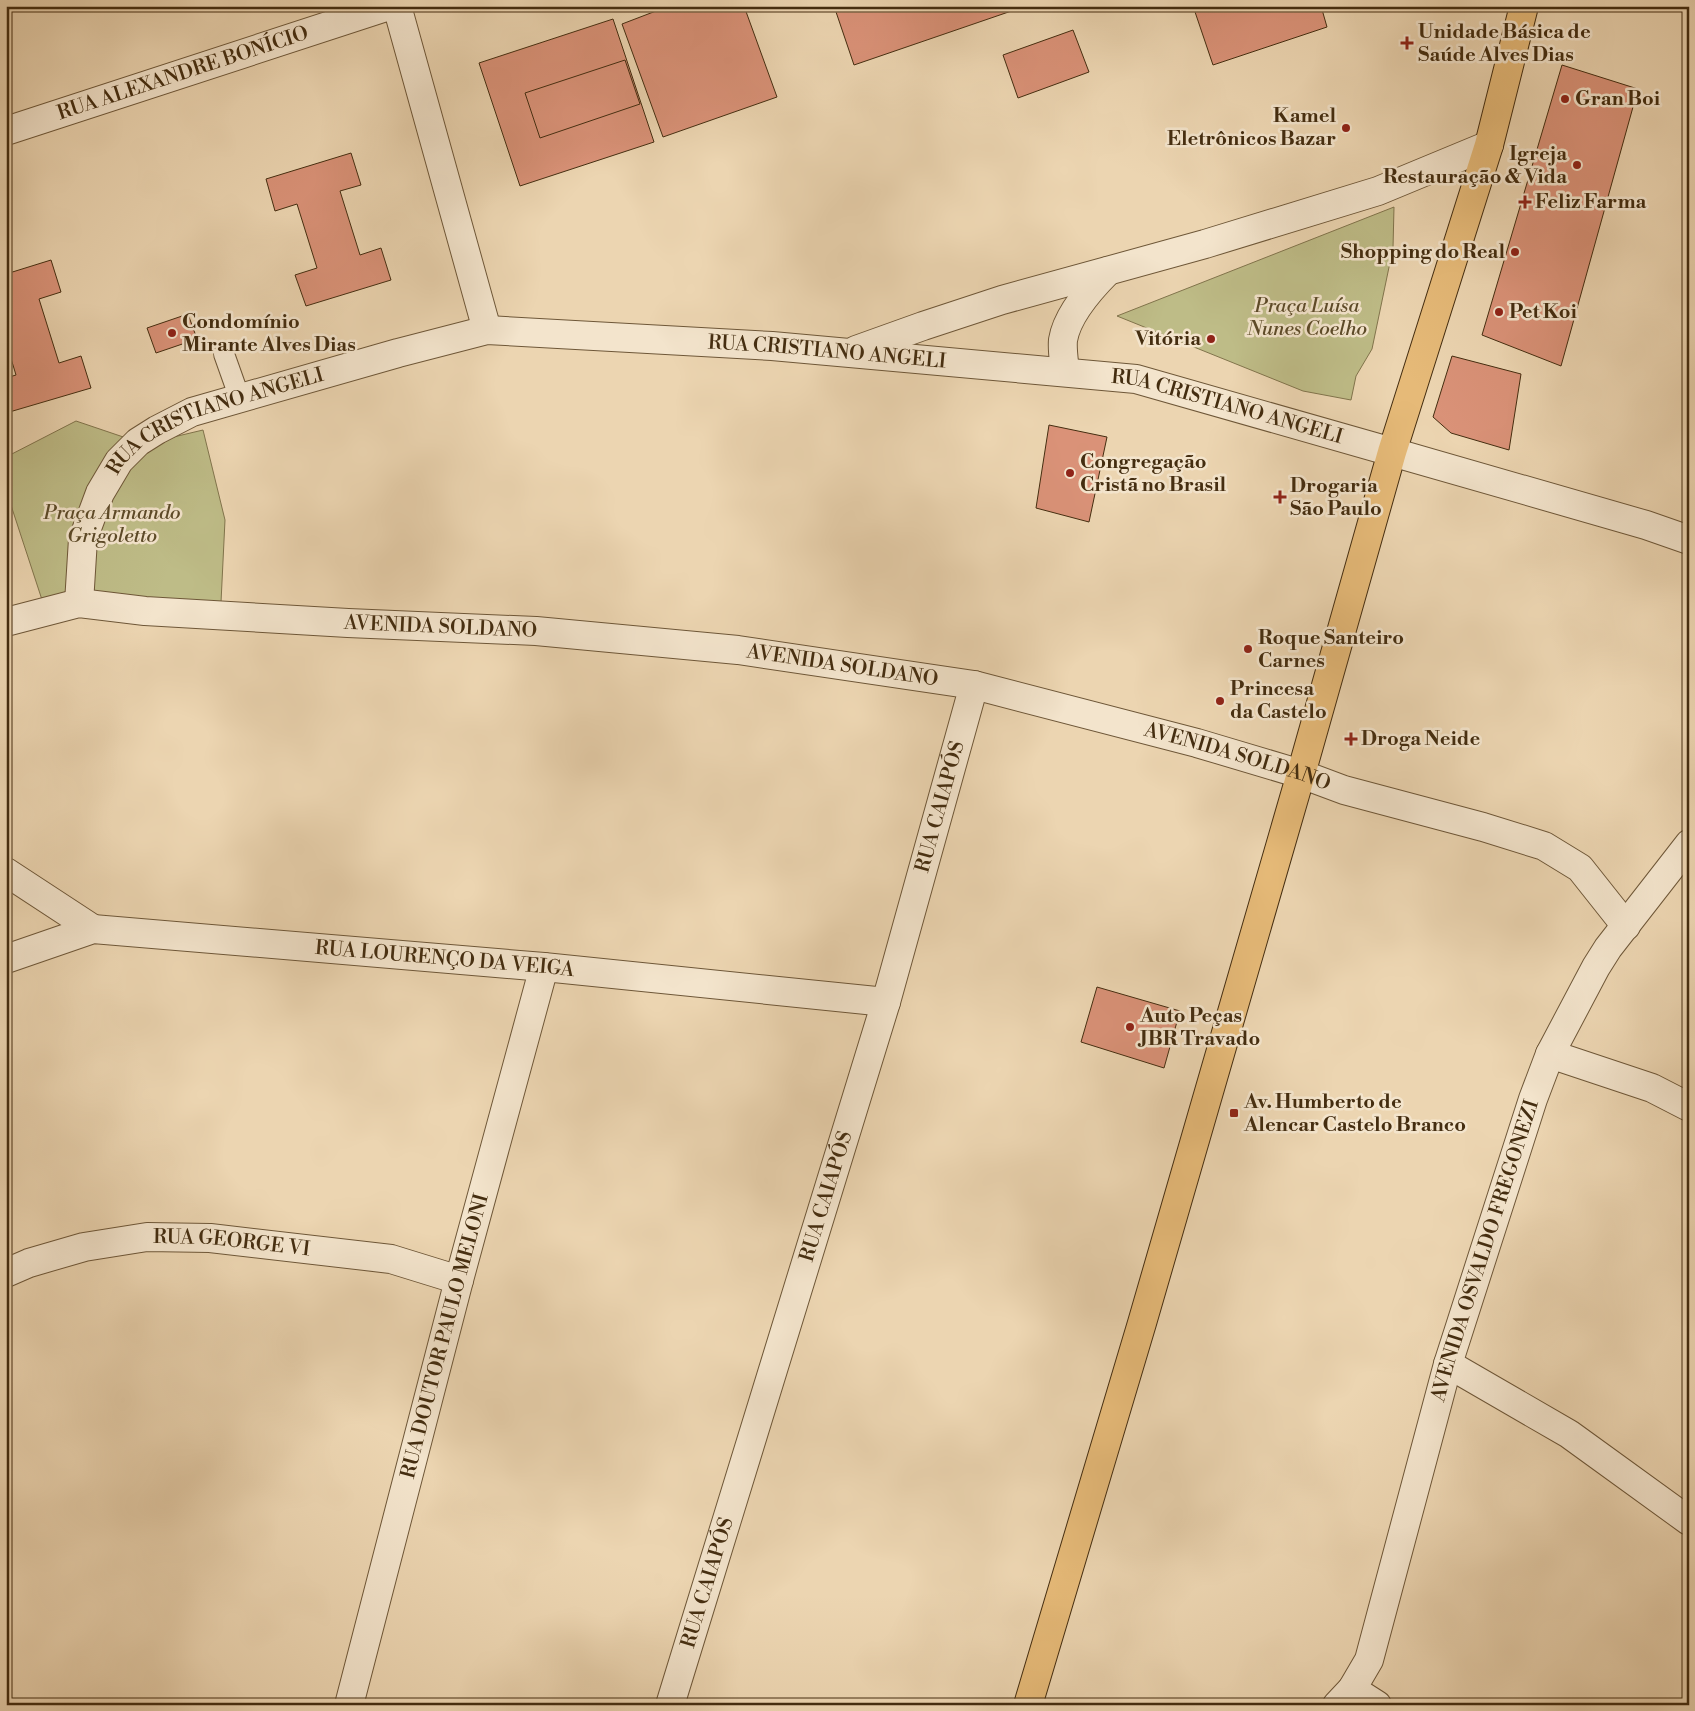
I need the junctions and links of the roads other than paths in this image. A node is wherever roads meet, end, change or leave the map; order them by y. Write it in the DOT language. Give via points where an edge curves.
graph roads {
  1 [pos="389,6"];
  2 [pos="397,6"];
  3 [pos="1524,6"];
  4 [pos="6,131"];
  5 [pos="1489,145"];
  6 [pos="1108,271"];
  7 [pos="487,330"];
  8 [pos="849,353"];
  9 [pos="224,354"];
  10 [pos="1065,371"];
  11 [pos="240,399"];
  12 [pos="1392,452"];
  13 [pos="1689,540"];
  14 [pos="79,603"];
  15 [pos="6,622"];
  16 [pos="974,685"];
  17 [pos="1301,774"];
  18 [pos="1689,844"];
  19 [pos="6,872"];
  20 [pos="1626,926"];
  21 [pos="93,929"];
  22 [pos="6,959"];
  23 [pos="544,967"];
  24 [pos="886,1002"];
  25 [pos="1550,1054"];
  26 [pos="1689,1107"];
  27 [pos="6,1273"];
  28 [pos="459,1280"];
  29 [pos="1448,1364"];
  30 [pos="1689,1520"];
  31 [pos="1344,1697"];
  32 [pos="349,1705"];
  33 [pos="670,1705"];
  34 [pos="1028,1705"];
  35 [pos="1377,1705"];
  1 -- 4 [label="street, RUA ALEXANDRE BONÍCIO"];
  2 -- 7 [label="street"];
  3 -- 5 [label="main road"];
  5 -- 6 [label="street" via="1378,191"];
  5 -- 12 [label="main road"];
  6 -- 8 [label="street" via="996,302"];
  6 -- 10 [label="street" via="1079,304 1063,338"];
  7 -- 8 [label="street, RUA CRISTIANO ANGELI"];
  7 -- 11 [label="street, RUA CRISTIANO ANGELI"];
  8 -- 10 [label="street, RUA CRISTIANO ANGELI"];
  9 -- 11 [label="lane"];
  10 -- 12 [label="street, RUA CRISTIANO ANGELI" via="1136,379"];
  11 -- 14 [label="street, RUA CRISTIANO ANGELI" via="192,412 138,442 119,461 100,493 83,539"];
  12 -- 13 [label="street, RUA CRISTIANO ANGELI"];
  12 -- 17 [label="main road"];
  14 -- 15 [label="street, AVENIDA SOLDANO"];
  14 -- 16 [label="street, AVENIDA SOLDANO" via="145,611 536,631 738,650"];
  16 -- 17 [label="street, AVENIDA SOLDANO" via="1187,740"];
  16 -- 24 [label="street, RUA CAIAPÓS"];
  17 -- 20 [label="street, AVENIDA SOLDANO" via="1344,790 1544,846 1580,868"];
  17 -- 34 [label="main road"];
  18 -- 20 [label="street, AVENIDA OSVALDO FREGONEZI"];
  19 -- 21 [label="street"];
  20 -- 25 [label="street, AVENIDA OSVALDO FREGONEZI" via="1596,967"];
  21 -- 22 [label="street, RUA LOURENÇO DA VEIGA"];
  21 -- 23 [label="street, RUA LOURENÇO DA VEIGA"];
  23 -- 24 [label="street, RUA LOURENÇO DA VEIGA"];
  23 -- 28 [label="street, RUA DOUTOR PAULO MELONI"];
  24 -- 33 [label="street, RUA CAIAPÓS"];
  25 -- 26 [label="street" via="1652,1088"];
  25 -- 29 [label="street, AVENIDA OSVALDO FREGONEZI"];
  27 -- 28 [label="street, RUA GEORGE VI" via="28,1263 84,1247 147,1237 210,1238 391,1259"];
  28 -- 32 [label="street, RUA DOUTOR PAULO MELONI"];
  29 -- 30 [label="street" via="1569,1434"];
  29 -- 31 [label="street, AVENIDA OSVALDO FREGONEZI" via="1370,1660"];
  31 -- 35 [label="street"];
}
